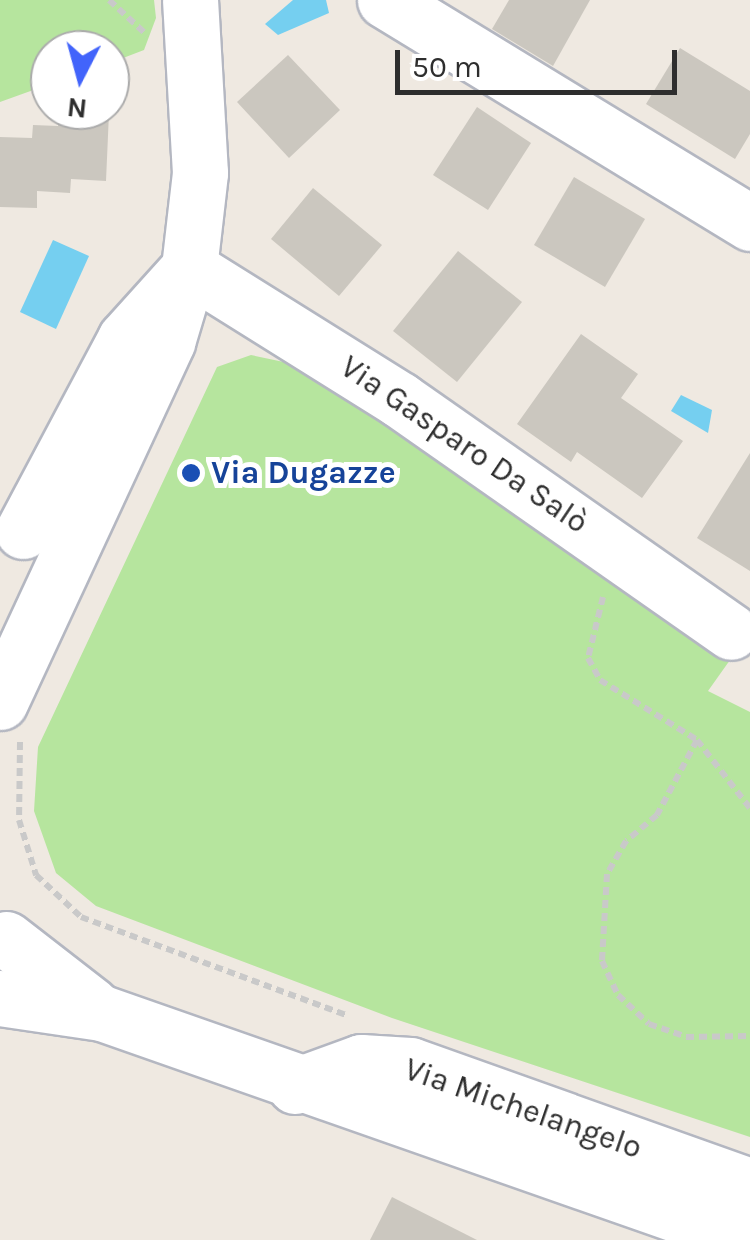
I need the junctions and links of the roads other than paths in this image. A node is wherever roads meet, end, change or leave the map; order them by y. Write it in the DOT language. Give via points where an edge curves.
graph roads {
  1 [pos="190,0"];
  2 [pos="385,0"];
  3 [pos="750,223"];
  4 [pos="189,268"];
  5 [pos="12,524"];
  6 [pos="71,557"];
  7 [pos="47,612"];
  8 [pos="731,632"];
  9 [pos="0,649"];
  10 [pos="12,717"];
  11 [pos="2,935"];
  12 [pos="0,998"];
  13 [pos="102,1013"];
  14 [pos="295,1086"];
  15 [pos="750,1186"];
  16 [pos="750,1240"];
  1 -- 4 [label="street" via="200,172"];
  2 -- 3 [label="street"];
  4 -- 5 [label="street" via="125,338"];
  4 -- 6 [label="street" via="167,342"];
  4 -- 8 [label="street, Via Gasparo Da Salò" via="615,547"];
  5 -- 6 [label="street"];
  6 -- 7 [label="street"];
  7 -- 9 [label="street"];
  7 -- 10 [label="street"];
  11 -- 13 [label="street, Via Michelangelo"];
  12 -- 13 [label="street, Via Michelangelo"];
  13 -- 14 [label="street, Via Michelangelo"];
  14 -- 15 [label="street, Via Michelangelo" via="361,1062 410,1065"];
  14 -- 16 [label="street, Via Michelangelo"];
}
